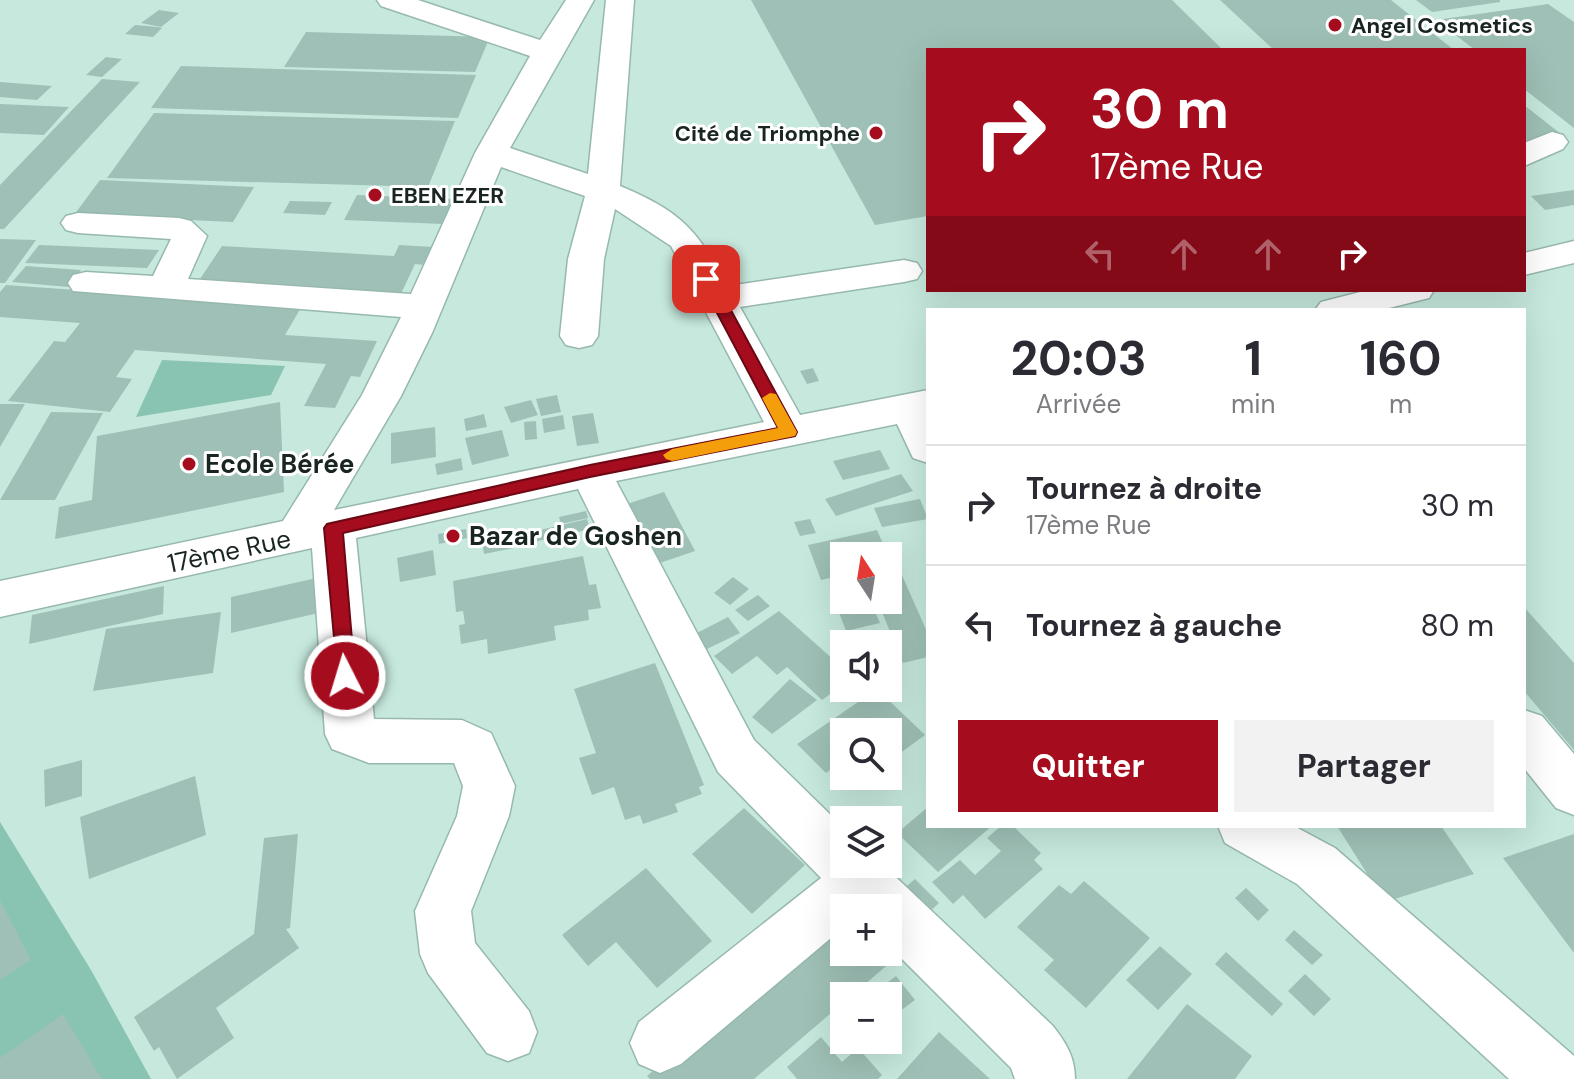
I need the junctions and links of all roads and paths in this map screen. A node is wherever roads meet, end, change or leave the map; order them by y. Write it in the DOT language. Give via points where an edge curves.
graph roads {
  1 [pos="391,0"];
  2 [pos="580,0"];
  3 [pos="620,0"];
  4 [pos="547,52"];
  5 [pos="491,153"];
  6 [pos="603,191"];
  7 [pos="78,223"];
  8 [pos="1574,252"];
  9 [pos="1529,256"];
  10 [pos="904,271"];
  11 [pos="86,283"];
  12 [pos="166,288"];
  13 [pos="1408,292"];
  14 [pos="717,299"];
  15 [pos="424,307"];
  16 [pos="1342,308"];
  17 [pos="579,336"];
  18 [pos="920,406"];
  19 [pos="789,432"];
  20 [pos="926,438"];
  21 [pos="590,471"];
  22 [pos="315,533"];
  23 [pos="0,599"];
  24 [pos="1526,733"];
  25 [pos="1574,792"];
  26 [pos="1248,828"];
  27 [pos="830,850"];
  28 [pos="839,878"];
  29 [pos="858,878"];
  30 [pos="508,1032"];
  31 [pos="660,1043"];
  32 [pos="1045,1079"];
  33 [pos="1554,1079"];
  1 -- 4 [label="street"];
  2 -- 4 [label="street"];
  3 -- 6 [label="street"];
  4 -- 5 [label="street"];
  5 -- 6 [label="street"];
  5 -- 15 [label="street"];
  6 -- 14 [label="street" via="662,219 685,240"];
  6 -- 17 [label="street" via="586,259"];
  7 -- 12 [label="street" via="179,228 190,236"];
  8 -- 9 [label="street"];
  10 -- 14 [label="street"];
  11 -- 12 [label="street"];
  12 -- 15 [label="street"];
  13 -- 16 [label="street"];
  14 -- 19 [label="street"];
  15 -- 22 [label="street"];
  18 -- 19 [label="street, 17ème Rue"];
  18 -- 20 [label="street"];
  19 -- 21 [label="street, 17ème Rue"];
  21 -- 22 [label="street, 17ème Rue"];
  21 -- 27 [label="street" via="736,756"];
  22 -- 23 [label="street, 17ème Rue"];
  22 -- 30 [label="street" via="350,734 369,741 462,742 473,748 489,786 483,816 443,911 448,954"];
  24 -- 25 [label="street"];
  26 -- 33 [label="street" via="1316,866"];
  28 -- 31 [label="street"];
  29 -- 32 [label="street" via="1032,1047 1045,1065"];
}
